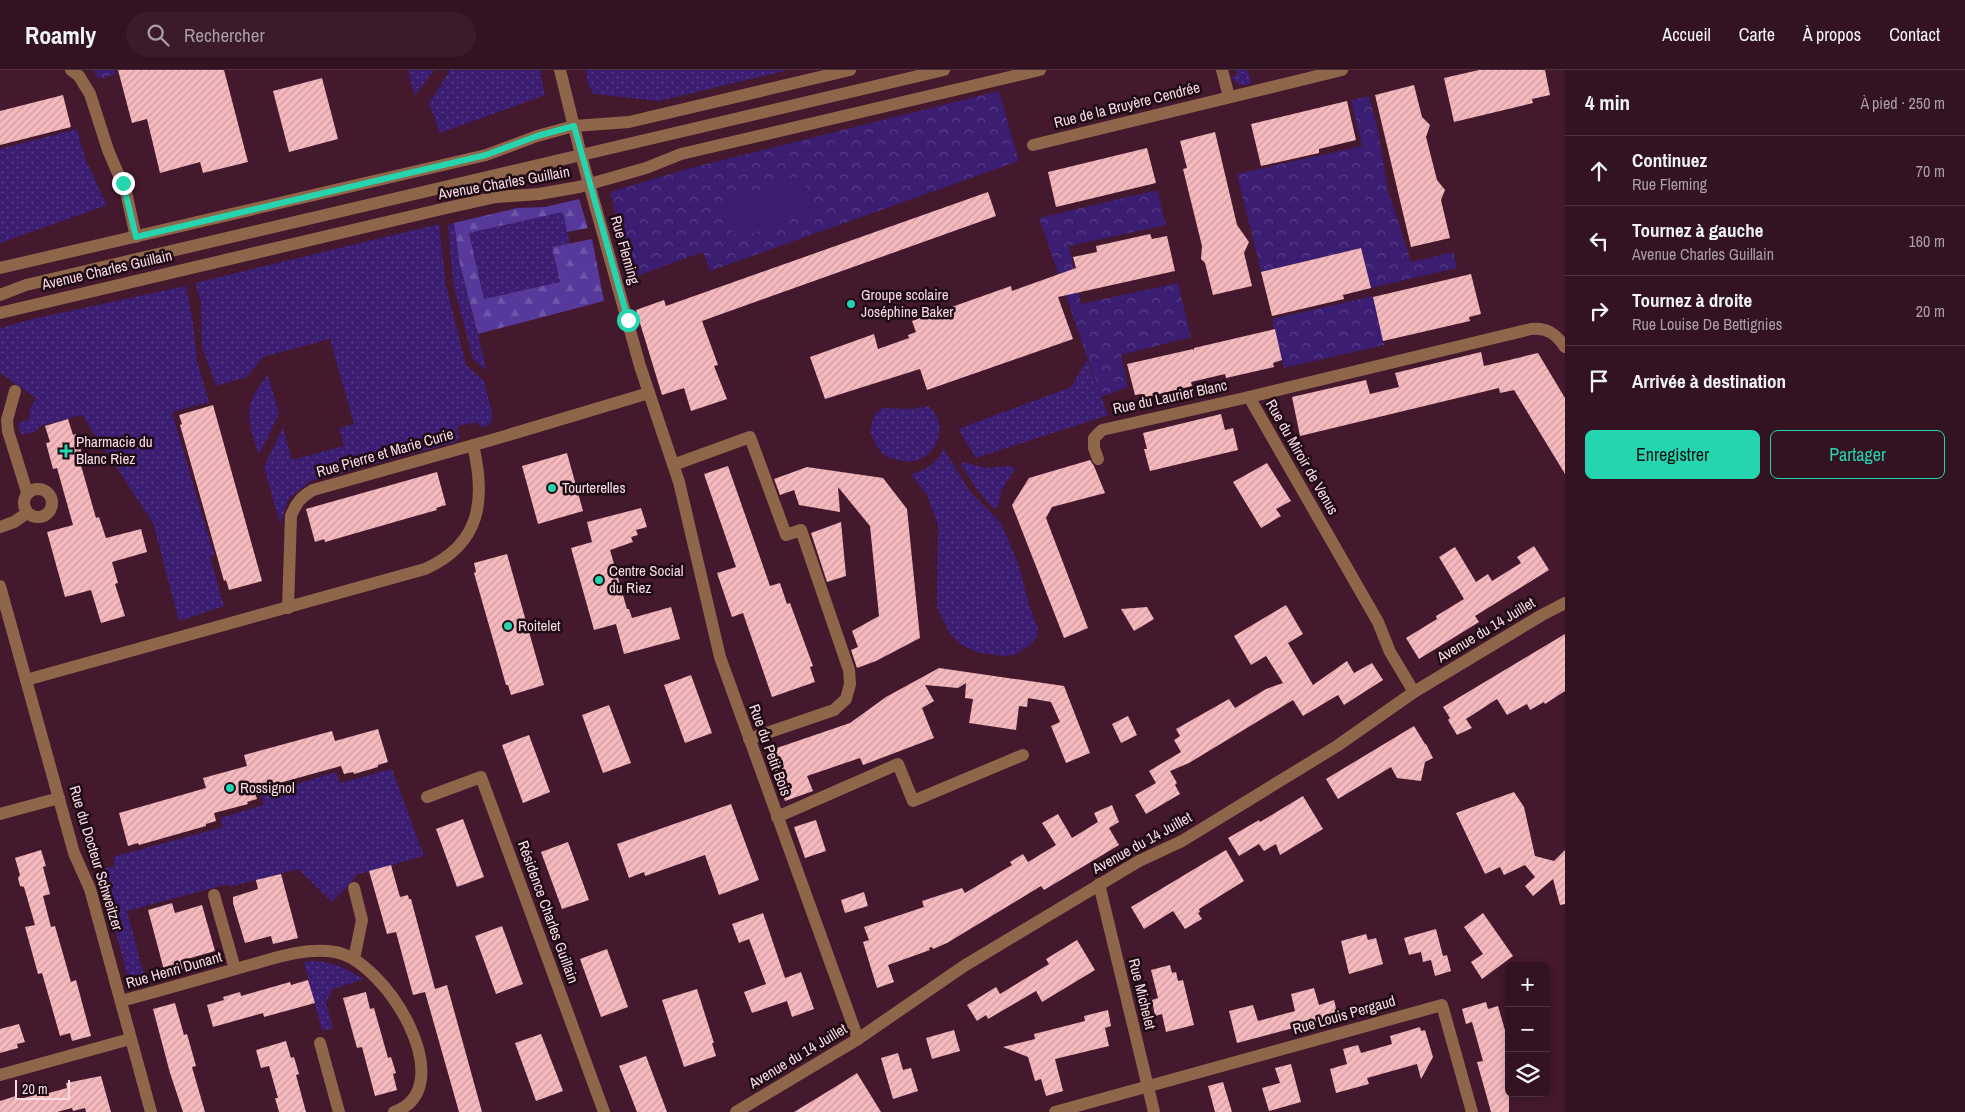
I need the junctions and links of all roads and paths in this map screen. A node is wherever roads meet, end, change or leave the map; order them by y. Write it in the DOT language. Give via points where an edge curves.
graph roads {
  1 [pos="71,70"];
  2 [pos="560,70"];
  3 [pos="850,70"];
  4 [pos="944,70"];
  5 [pos="1040,70"];
  6 [pos="1222,70"];
  7 [pos="1342,70"];
  8 [pos="1229,97"];
  9 [pos="574,126"];
  10 [pos="1033,145"];
  11 [pos="581,155"];
  12 [pos="589,184"];
  13 [pos="136,237"];
  14 [pos="0,268"];
  15 [pos="0,284"];
  16 [pos="26,285"];
  17 [pos="0,295"];
  18 [pos="0,313"];
  19 [pos="1565,347"];
  20 [pos="15,391"];
  21 [pos="648,393"];
  22 [pos="1249,397"];
  23 [pos="473,445"];
  24 [pos="1098,459"];
  25 [pos="674,465"];
  26 [pos="27,492"];
  27 [pos="28,513"];
  28 [pos="0,527"];
  29 [pos="0,586"];
  30 [pos="1565,603"];
  31 [pos="288,608"];
  32 [pos="26,680"];
  33 [pos="1414,692"];
  34 [pos="749,739"];
  35 [pos="1023,755"];
  36 [pos="427,797"];
  37 [pos="59,798"];
  38 [pos="0,814"];
  39 [pos="777,817"];
  40 [pos="1099,884"];
  41 [pos="354,888"];
  42 [pos="214,896"];
  43 [pos="354,958"];
  44 [pos="235,969"];
  45 [pos="122,1001"];
  46 [pos="130,1039"];
  47 [pos="858,1040"];
  48 [pos="320,1044"];
  49 [pos="0,1075"];
  50 [pos="1148,1087"];
  51 [pos="401,1111"];
  52 [pos="151,1112"];
  53 [pos="339,1112"];
  54 [pos="604,1112"];
  55 [pos="736,1112"];
  56 [pos="1055,1112"];
  57 [pos="1154,1112"];
  58 [pos="1472,1112"];
  1 -- 13 [label="street" via="79,76 90,94 126,192"];
  2 -- 9 [label="street, Rue Fleming"];
  3 -- 9 [label="street, Avenue Charles Guillain" via="629,122"];
  4 -- 11 [label="street"];
  5 -- 12 [label="street, Avenue Charles Guillain" via="681,154"];
  6 -- 8 [label="street"];
  7 -- 8 [label="street, Rue de la Bruyère Cendrée"];
  8 -- 10 [label="street, Rue de la Bruyère Cendrée"];
  9 -- 11 [label="street, Rue Fleming"];
  9 -- 13 [label="street, Avenue Charles Guillain" via="486,155"];
  11 -- 12 [label="street, Rue Fleming"];
  11 -- 16 [label="street"];
  12 -- 18 [label="street, Avenue Charles Guillain" via="551,192 496,197"];
  12 -- 21 [label="street, Rue Fleming"];
  13 -- 14 [label="street, Avenue Charles Guillain"];
  15 -- 16 [label="street"];
  16 -- 17 [label="street"];
  19 -- 22 [label="street, Rue du Miroir de Venus" via="1548,330 1531,329"];
  20 -- 26 [label="street" via="7,420 8,431"];
  21 -- 23 [label="street, Rue Pierre et Marie Curie"];
  21 -- 25 [label="street, Rue Fleming"];
  22 -- 24 [label="street, Rue du Laurier Blanc" via="1102,430 1094,438"];
  22 -- 33 [label="street, Rue du Miroir de Venus" via="1378,622 1390,652"];
  23 -- 31 [label="street, Rue Pierre et Marie Curie" via="480,482 478,503 466,538 452,554 425,569"];
  23 -- 31 [label="street, Rue Pierre et Marie Curie" via="313,490 303,496 291,516"];
  25 -- 34 [label="street, Rue du Petit Bois" via="718,650"];
  25 -- 34 [label="street" via="750,437 786,535 800,530 850,670 846,699 834,710"];
  26 -- 27 [label="street" via="23,503"];
  26 -- 27 [label="street" via="41,488 49,493 52,502 46,515 36,517"];
  27 -- 28 [label="street"];
  29 -- 32 [label="street, Rue du Docteur Schweitzer"];
  30 -- 33 [label="street, Avenue du 14 Juillet"];
  31 -- 32 [label="street, Rue Pierre et Marie Curie"];
  32 -- 37 [label="street, Rue du Docteur Schweitzer"];
  33 -- 40 [label="street, Avenue du 14 Juillet" via="1337,746 1182,841"];
  34 -- 39 [label="street, Rue du Petit Bois"];
  35 -- 39 [label="street" via="913,801 898,764"];
  36 -- 54 [label="street, Résidence Charles Guillain" via="481,777"];
  37 -- 38 [label="street"];
  37 -- 45 [label="street, Rue du Docteur Schweitzer" via="74,852 90,889"];
  39 -- 47 [label="street, Rue du Petit Bois"];
  40 -- 47 [label="street, Avenue du 14 Juillet" via="956,972"];
  40 -- 50 [label="street, Rue Michelet"];
  41 -- 43 [label="street" via="362,920"];
  42 -- 44 [label="street, Rue Henri Dunant"];
  43 -- 44 [label="street, Rue Henri Dunant" via="337,952 313,950"];
  43 -- 51 [label="street, Rue Henri Dunant" via="382,982 393,997 416,1044 421,1084 412,1102"];
  44 -- 45 [label="street, Rue Henri Dunant"];
  45 -- 46 [label="street, Rue du Docteur Schweitzer"];
  46 -- 49 [label="street"];
  46 -- 52 [label="street, Rue du Docteur Schweitzer"];
  47 -- 55 [label="street, Avenue du 14 Juillet"];
  48 -- 53 [label="street"];
  50 -- 56 [label="street"];
  50 -- 57 [label="street, Rue Michelet"];
  50 -- 58 [label="street, Rue Louis Pergaud" via="1442,1004"];
}
